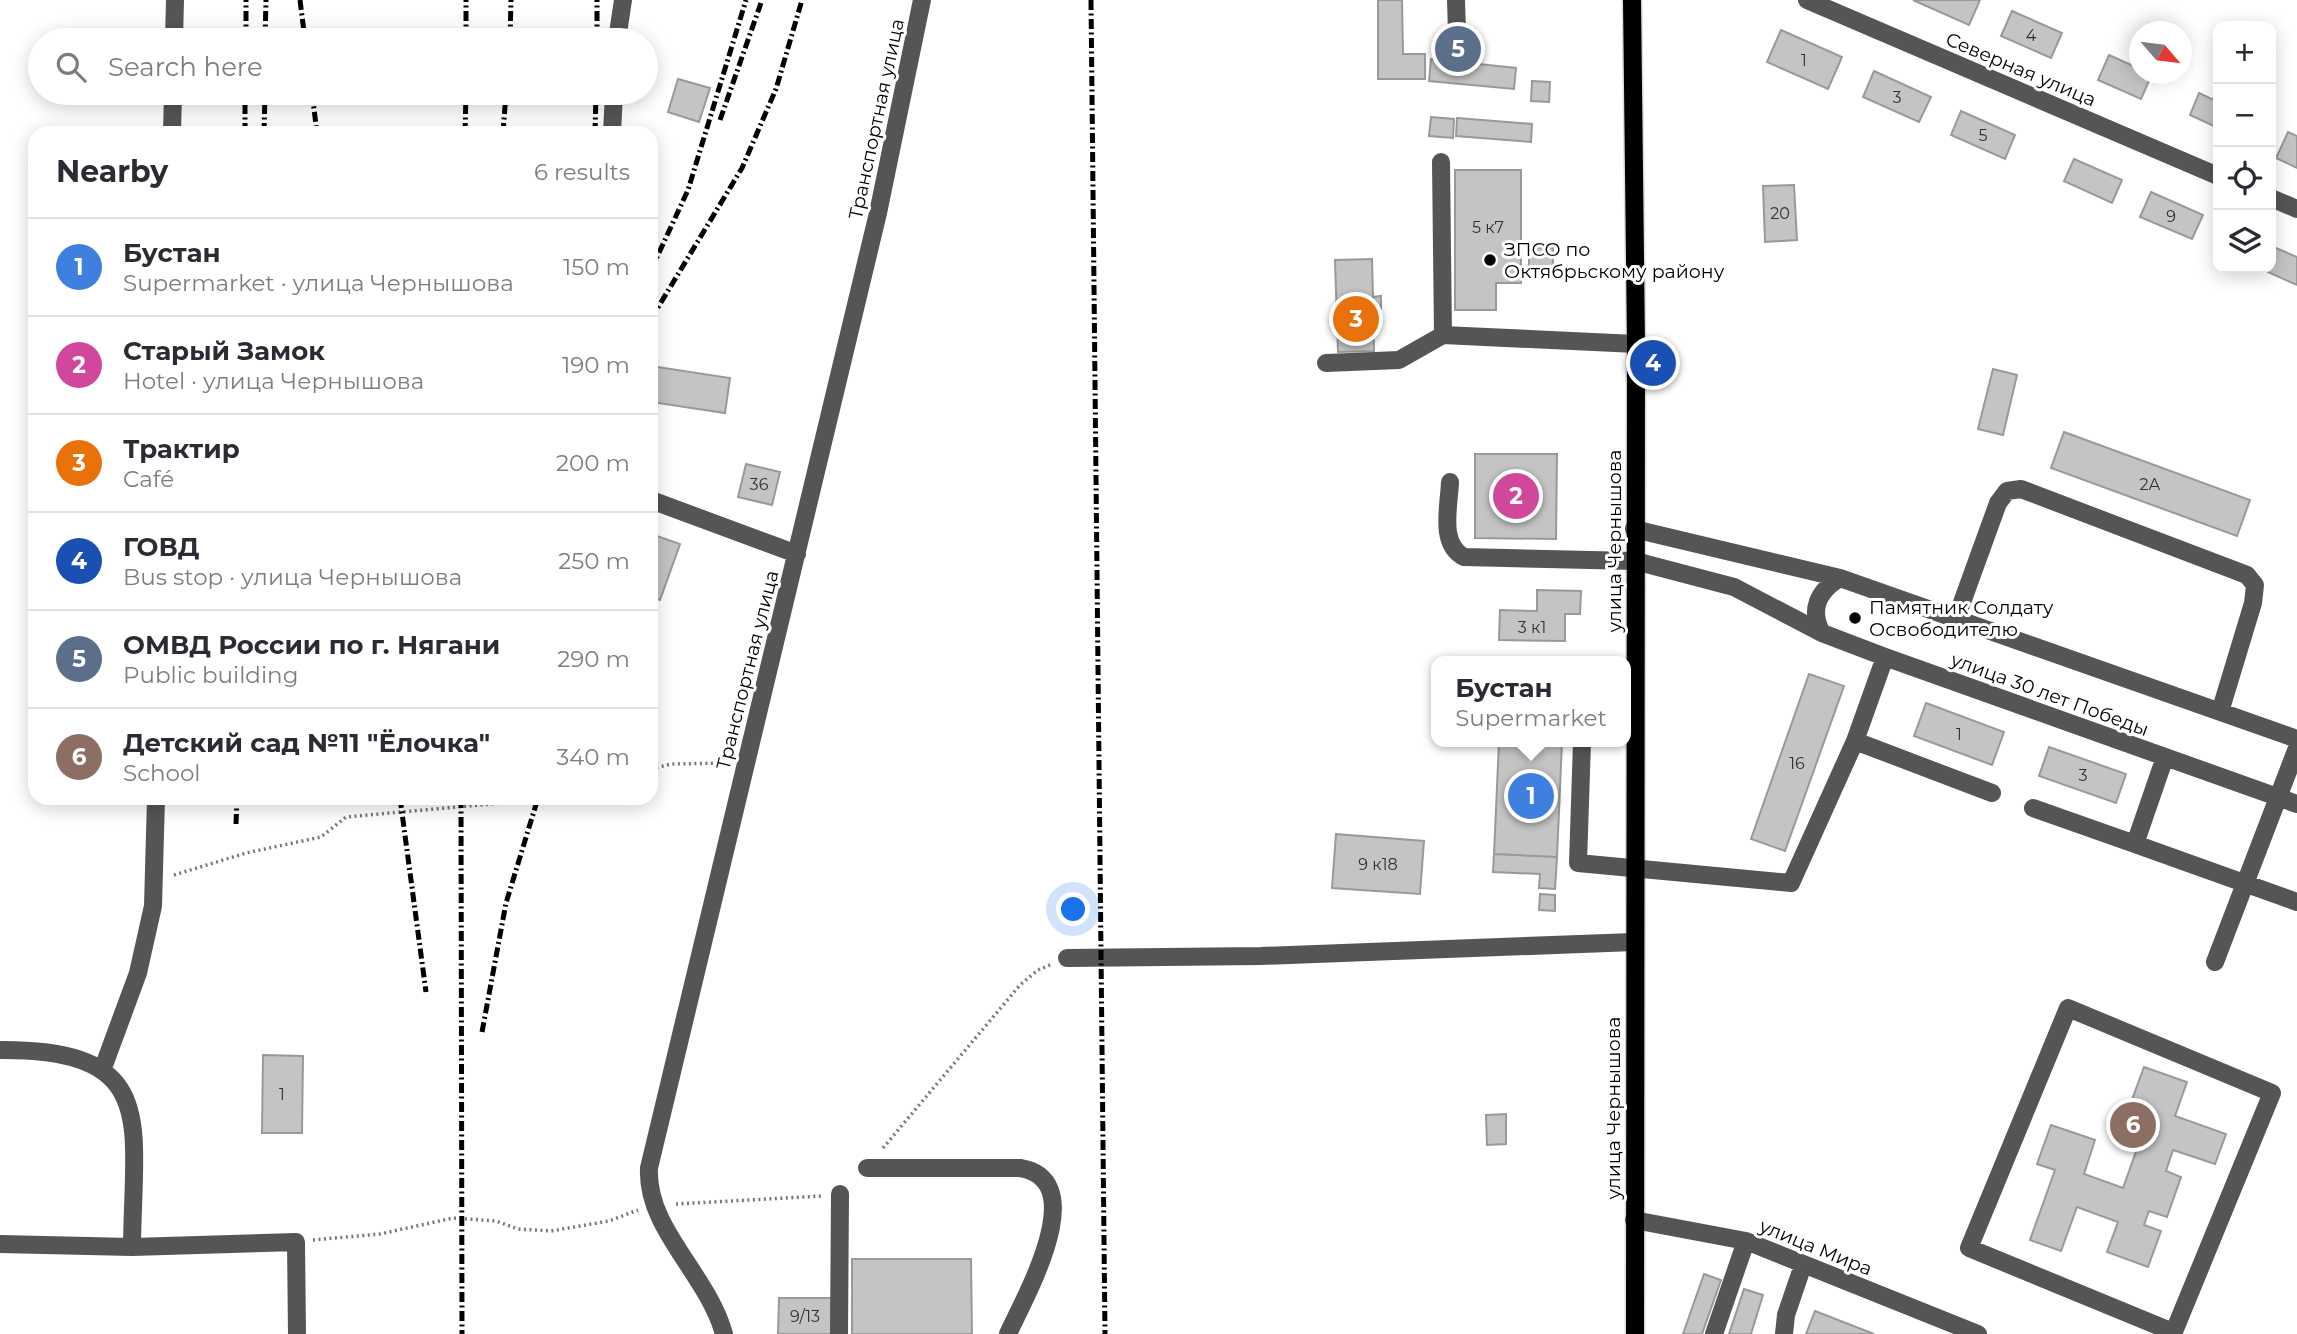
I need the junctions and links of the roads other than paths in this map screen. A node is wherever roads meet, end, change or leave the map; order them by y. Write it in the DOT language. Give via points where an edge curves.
graph roads {
  1 [pos="176,0"];
  2 [pos="622,0"];
  3 [pos="922,0"];
  4 [pos="1456,0"];
  5 [pos="1632,0"];
  6 [pos="1807,0"];
  7 [pos="175,28"];
  8 [pos="618,28"];
  9 [pos="1457,32"];
  10 [pos="173,105"];
  11 [pos="613,105"];
  12 [pos="172,126"];
  13 [pos="612,126"];
  14 [pos="1441,162"];
  15 [pos="2213,174"];
  16 [pos="2276,200"];
  17 [pos="2297,209"];
  18 [pos="1443,335"];
  19 [pos="1636,344"];
  20 [pos="1326,363"];
  21 [pos="1450,482"];
  22 [pos="658,503"];
  23 [pos="1634,529"];
  24 [pos="797,554"];
  25 [pos="1635,561"];
  26 [pos="1840,578"];
  27 [pos="1956,619"];
  28 [pos="1822,633"];
  29 [pos="1885,657"];
  30 [pos="1631,690"];
  31 [pos="2220,712"];
  32 [pos="2297,739"];
  33 [pos="1855,741"];
  34 [pos="1582,747"];
  35 [pos="1631,747"];
  36 [pos="2297,748"];
  37 [pos="2165,757"];
  38 [pos="1992,793"];
  39 [pos="2280,797"];
  40 [pos="2297,804"];
  41 [pos="156,805"];
  42 [pos="2033,808"];
  43 [pos="2136,844"];
  44 [pos="1634,868"];
  45 [pos="2246,885"];
  46 [pos="2297,902"];
  47 [pos="1634,942"];
  48 [pos="1067,958"];
  49 [pos="2215,962"];
  50 [pos="0,1050"];
  51 [pos="103,1068"];
  52 [pos="867,1168"];
  53 [pos="839,1194"];
  54 [pos="1634,1220"];
  55 [pos="1746,1241"];
  56 [pos="0,1244"];
  57 [pos="132,1247"];
  58 [pos="1803,1265"];
  59 [pos="2173,1333"];
  60 [pos="297,1334"];
  61 [pos="724,1334"];
  62 [pos="839,1334"];
  63 [pos="1007,1334"];
  64 [pos="1635,1334"];
  65 [pos="1714,1334"];
  66 [pos="1784,1334"];
  67 [pos="1978,1334"];
  1 -- 7 [label="street"];
  2 -- 8 [label="street"];
  3 -- 24 [label="street, Транспортная улица" via="878,212"];
  4 -- 9 [label="street"];
  5 -- 19 [label="main road, улица Чернышова"];
  6 -- 15 [label="street, Северная улица"];
  10 -- 12 [label="street"];
  11 -- 13 [label="street"];
  14 -- 18 [label="street"];
  16 -- 17 [label="street"];
  18 -- 19 [label="street"];
  18 -- 20 [label="street" via="1399,360"];
  19 -- 23 [label="main road, улица Чернышова"];
  21 -- 25 [label="street, улица 30 лет Победы" via="1448,541 1464,557"];
  22 -- 24 [label="street"];
  23 -- 25 [label="main road, улица Чернышова"];
  23 -- 26 [label="street, улица 30 лет Победы"];
  24 -- 61 [label="street, Транспортная улица" via="653,1140 648,1185 653,1205 712,1301"];
  25 -- 28 [label="street, улица 30 лет Победы" via="1734,587"];
  25 -- 30 [label="main road, улица Чернышова"];
  26 -- 27 [label="street, улица 30 лет Победы"];
  26 -- 28 [label="street" via="1827,586 1816,602 1815,620"];
  27 -- 31 [label="street, улица 30 лет Победы"];
  27 -- 31 [label="street" via="1998,503 2007,491 2021,489 2247,575 2255,585 2253,603"];
  28 -- 29 [label="street, улица 30 лет Победы"];
  29 -- 33 [label="street"];
  29 -- 37 [label="street, улица 30 лет Победы"];
  31 -- 32 [label="street, улица 30 лет Победы"];
  33 -- 38 [label="street"];
  33 -- 44 [label="street" via="1791,883"];
  34 -- 44 [label="street" via="1578,863"];
  35 -- 44 [label="main road, улица Чернышова"];
  36 -- 39 [label="street"];
  37 -- 39 [label="street, улица 30 лет Победы"];
  37 -- 43 [label="street"];
  39 -- 40 [label="street, улица 30 лет Победы"];
  39 -- 45 [label="street"];
  41 -- 51 [label="street" via="153,906 138,973"];
  42 -- 43 [label="street"];
  43 -- 45 [label="street"];
  44 -- 47 [label="main road, улица Чернышова"];
  45 -- 46 [label="street"];
  45 -- 49 [label="street"];
  47 -- 48 [label="street"];
  47 -- 54 [label="main road, улица Чернышова"];
  50 -- 51 [label="street" via="70,1055"];
  51 -- 57 [label="street" via="123,1091 133,1117"];
  52 -- 63 [label="street" via="1020,1168 1045,1180 1050,1191 1052,1234"];
  53 -- 62 [label="street"];
  54 -- 55 [label="street, улица Мира"];
  54 -- 64 [label="main road, улица Чернышова"];
  55 -- 58 [label="street, улица Мира"];
  55 -- 65 [label="street"];
  56 -- 57 [label="street"];
  57 -- 60 [label="street" via="296,1242"];
  58 -- 66 [label="street"];
  58 -- 67 [label="street, улица Мира"];
  59 -- 59 [label="street" via="2272,1093 2068,1008 1969,1248"];
}
